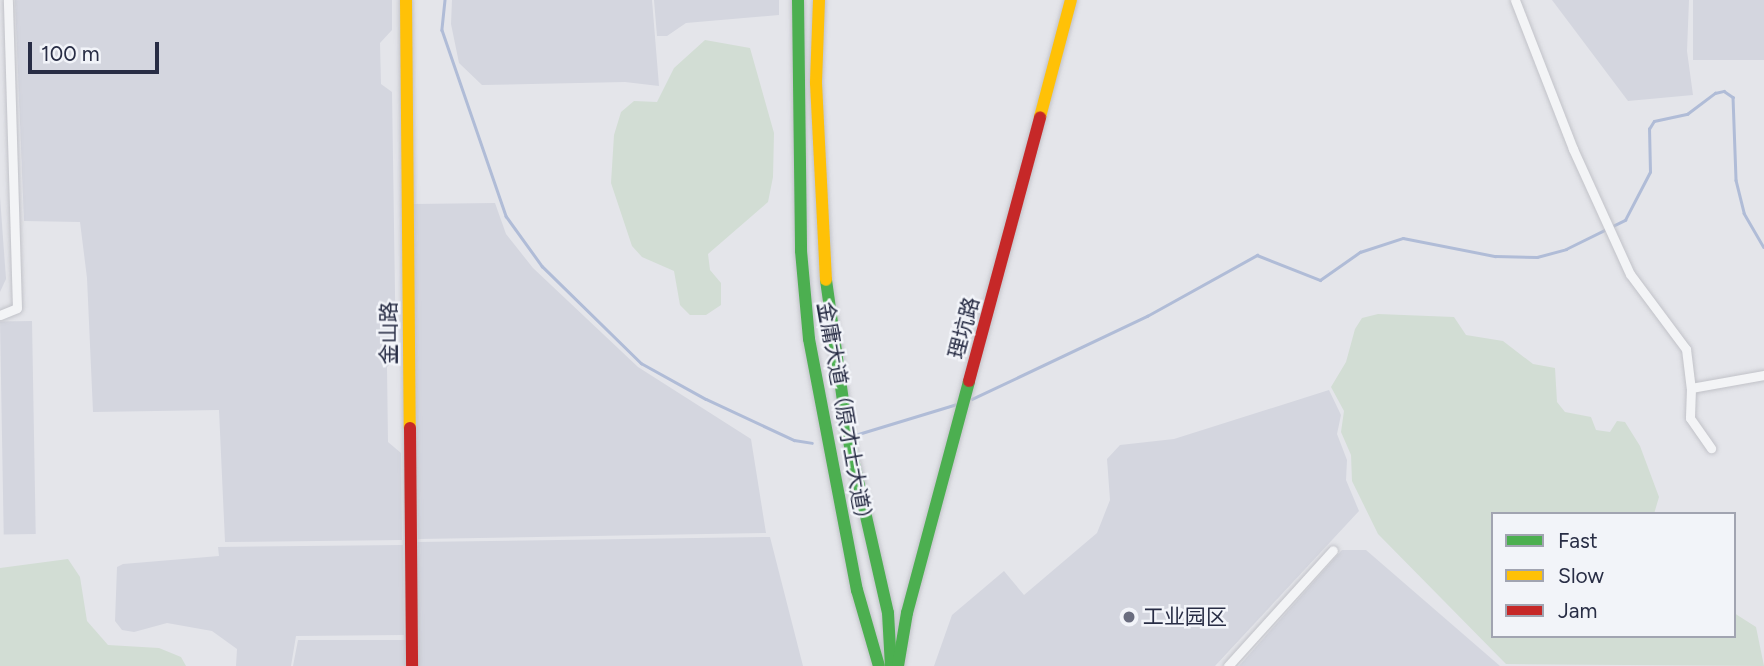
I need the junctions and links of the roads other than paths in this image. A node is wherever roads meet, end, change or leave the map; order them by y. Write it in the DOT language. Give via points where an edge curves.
graph roads {
  1 [pos="8,0"];
  2 [pos="406,0"];
  3 [pos="798,0"];
  4 [pos="819,0"];
  5 [pos="1071,0"];
  6 [pos="1515,0"];
  7 [pos="0,315"];
  8 [pos="1764,375"];
  9 [pos="1691,388"];
  10 [pos="849,440"];
  11 [pos="829,444"];
  12 [pos="1711,448"];
  13 [pos="1333,550"];
  14 [pos="412,666"];
  15 [pos="879,666"];
  16 [pos="891,666"];
  17 [pos="898,666"];
  18 [pos="1228,666"];
  1 -- 7 [label="street" via="17,308"];
  2 -- 14 [label="main road, 金山路"];
  3 -- 11 [label="main road, 金庸大道（原才士大道）" via="801,251 809,339"];
  4 -- 10 [label="main road, 金庸大道（原才士大道）" via="816,83 827,307"];
  5 -- 17 [label="main road, 理坑路" via="907,613"];
  6 -- 9 [label="street" via="1630,274 1679,335 1690,364"];
  8 -- 9 [label="street"];
  9 -- 12 [label="street" via="1690,418"];
  10 -- 11 [label="main road"];
  10 -- 16 [label="main road, 金庸大道（原才士大道）" via="888,613"];
  11 -- 15 [label="main road, 金庸大道（原才士大道）" via="857,590"];
  13 -- 18 [label="street"];
}
